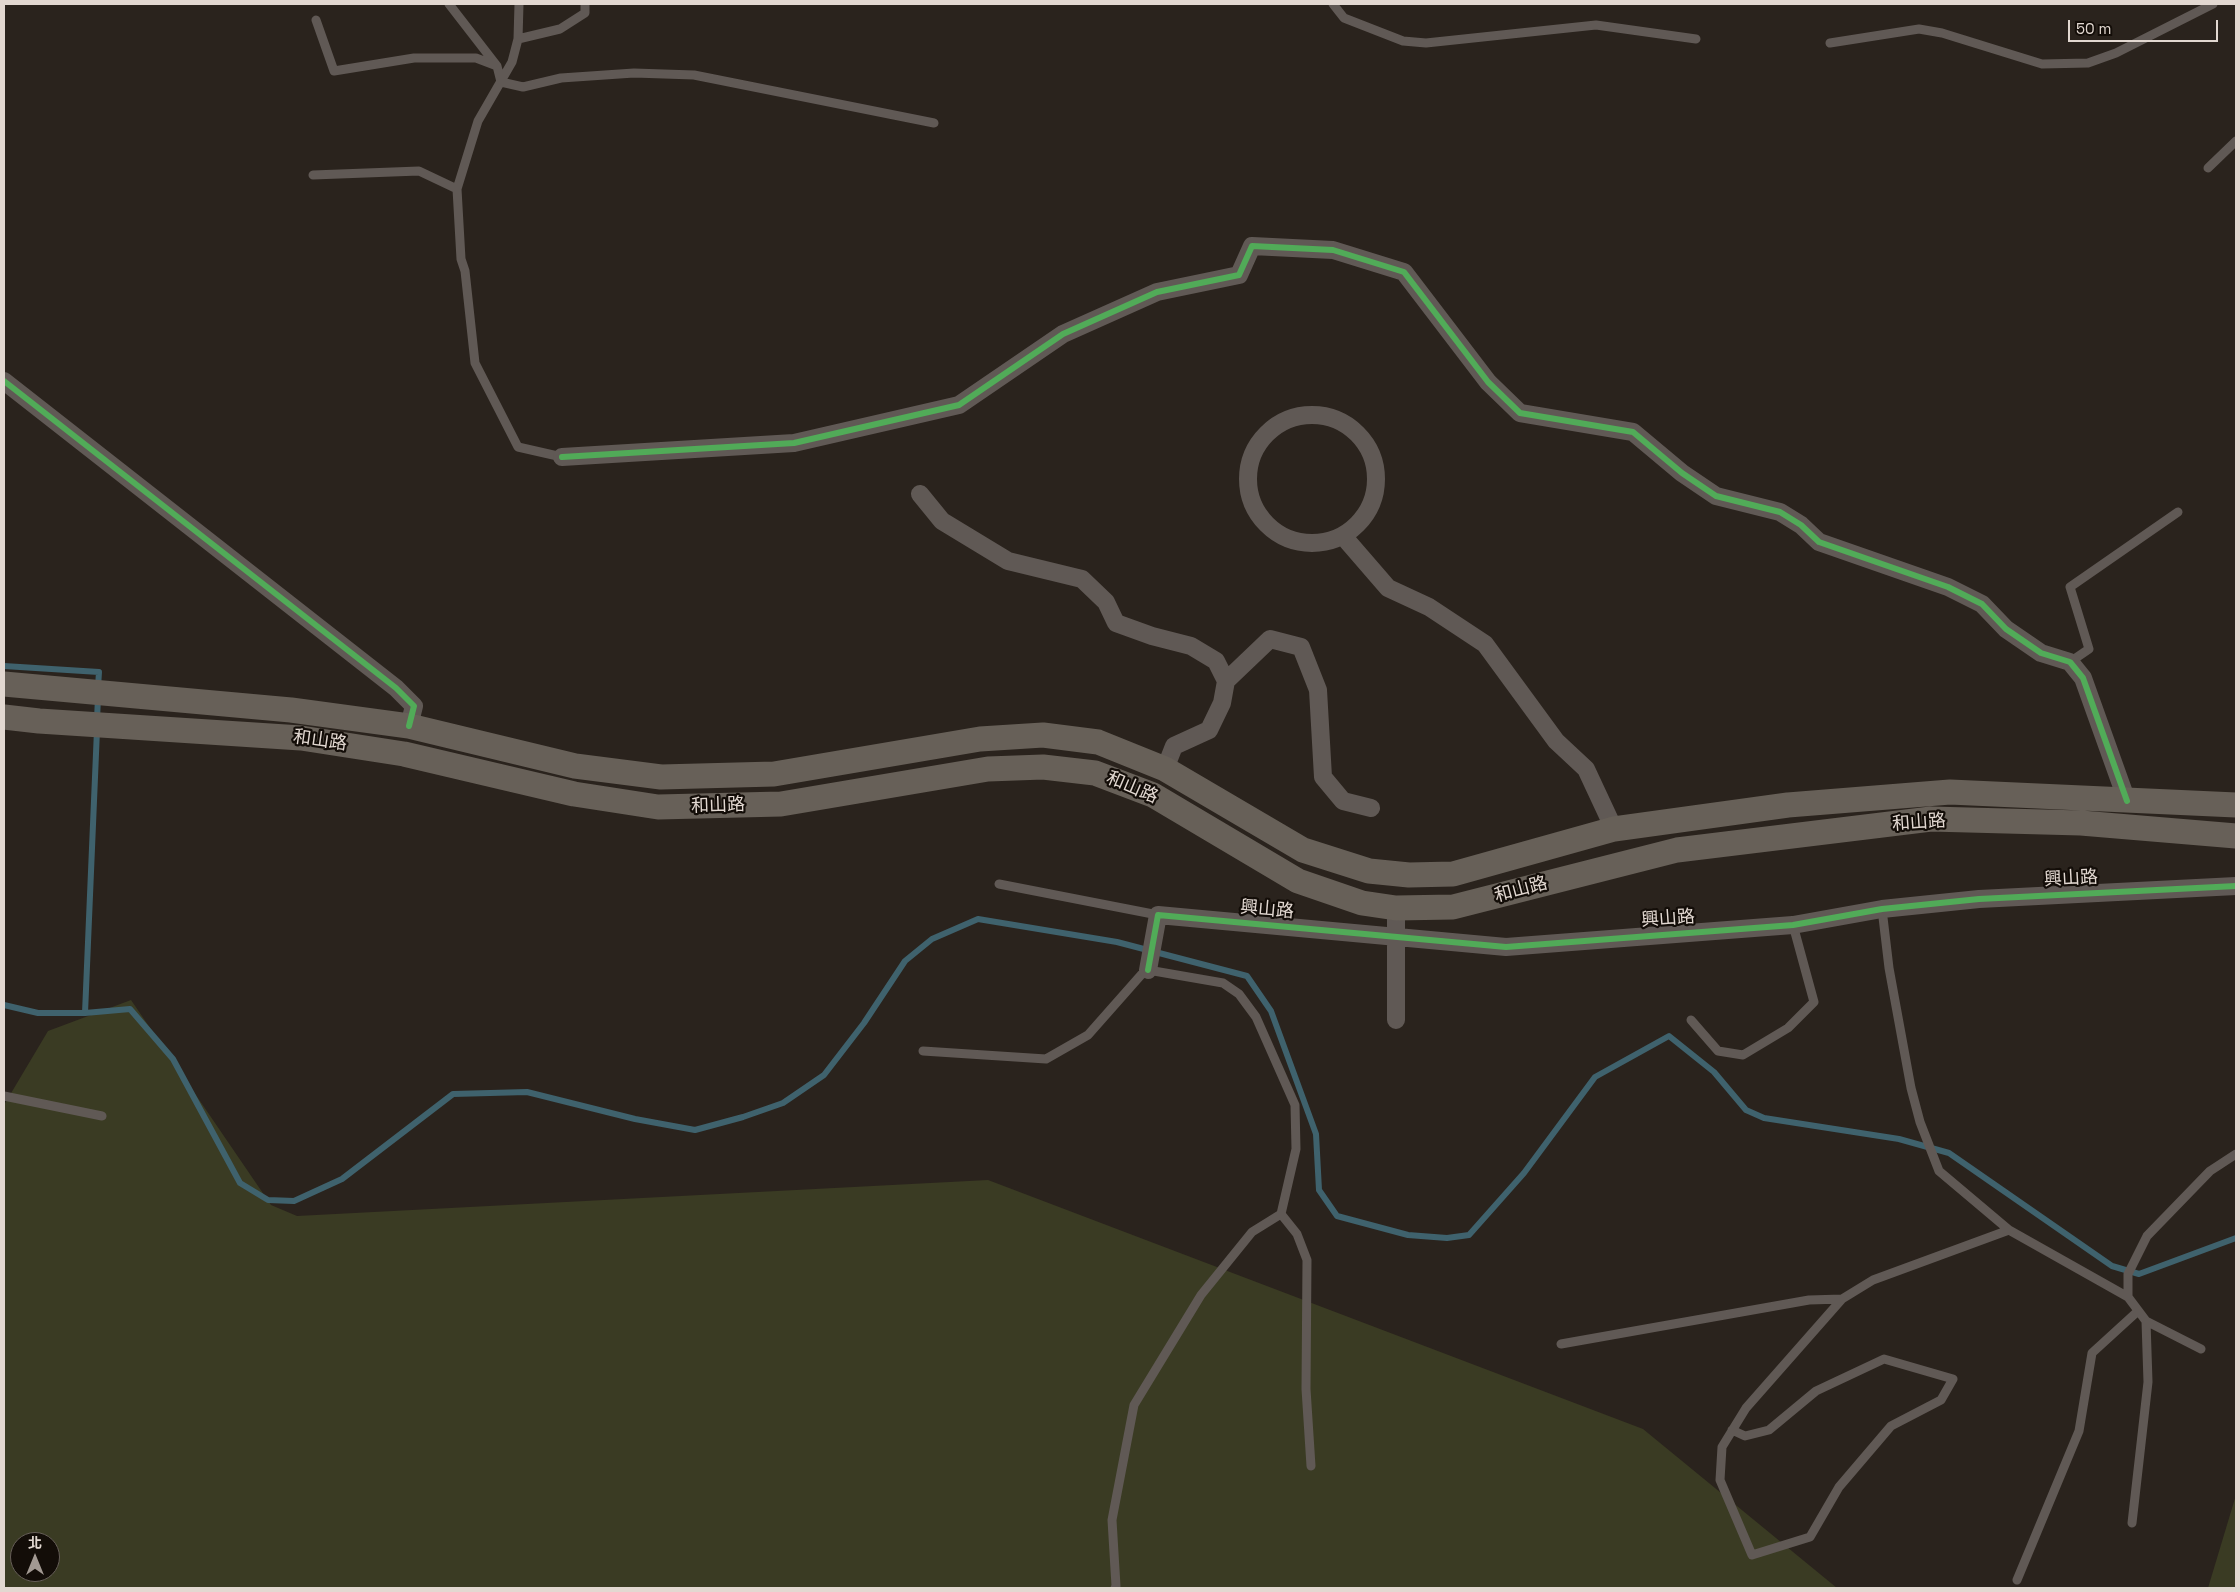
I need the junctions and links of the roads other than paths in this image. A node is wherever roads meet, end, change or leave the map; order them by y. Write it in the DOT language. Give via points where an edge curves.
graph roads {
  1 [pos="449,4"];
  2 [pos="520,4"];
  3 [pos="584,4"];
  4 [pos="1333,4"];
  5 [pos="2213,4"];
  6 [pos="316,20"];
  7 [pos="518,39"];
  8 [pos="1696,39"];
  9 [pos="1830,44"];
  10 [pos="496,66"];
  11 [pos="501,82"];
  12 [pos="934,124"];
  13 [pos="2236,141"];
  14 [pos="2208,168"];
  15 [pos="313,175"];
  16 [pos="457,189"];
  17 [pos="4,381"];
  18 [pos="562,457"];
  19 [pos="920,494"];
  20 [pos="2178,512"];
  21 [pos="1343,536"];
  22 [pos="2070,662"];
  23 [pos="1226,680"];
  24 [pos="4,684"];
  25 [pos="4,716"];
  26 [pos="409,726"];
  27 [pos="1165,769"];
  28 [pos="2127,800"];
  29 [pos="2236,805"];
  30 [pos="1371,808"];
  31 [pos="1614,829"];
  32 [pos="2236,836"];
  33 [pos="999,884"];
  34 [pos="2236,886"];
  35 [pos="1396,908"];
  36 [pos="1882,909"];
  37 [pos="1158,915"];
  38 [pos="1792,925"];
  39 [pos="1397,936"];
  40 [pos="1148,970"];
  41 [pos="1396,1020"];
  42 [pos="1691,1020"];
  43 [pos="924,1051"];
  44 [pos="4,1096"];
  45 [pos="102,1116"];
  46 [pos="2236,1154"];
  47 [pos="1281,1214"];
  48 [pos="2009,1230"];
  49 [pos="2128,1297"];
  50 [pos="1842,1299"];
  51 [pos="2138,1311"];
  52 [pos="2146,1321"];
  53 [pos="1561,1344"];
  54 [pos="2201,1349"];
  55 [pos="1732,1430"];
  56 [pos="1310,1466"];
  57 [pos="2132,1522"];
  58 [pos="2017,1580"];
  59 [pos="1115,1588"];
  1 -- 10 [label="lane"];
  2 -- 7 [label="lane"];
  3 -- 7 [label="lane" via="585,13 560,29"];
  4 -- 8 [label="lane" via="1344,18 1403,41 1426,44 1596,25"];
  5 -- 9 [label="lane" via="2116,54 2088,63 2042,64 1919,29"];
  6 -- 10 [label="lane" via="334,71 414,58 476,58"];
  7 -- 11 [label="lane" via="512,62"];
  10 -- 11 [label="lane"];
  11 -- 12 [label="lane" via="523,87 562,78 634,73 694,75"];
  11 -- 16 [label="lane" via="478,122"];
  13 -- 14 [label="lane"];
  15 -- 16 [label="lane" via="419,171"];
  16 -- 18 [label="lane" via="461,259 475,363 518,447"];
  17 -- 26 [label="street" via="396,688 414,706"];
  18 -- 22 [label="street" via="794,443 959,405 1063,334 1157,292 1239,275 1252,246 1333,250 1404,272 1488,382 1520,413 1633,432 1682,473 1716,496 1780,512 1819,542 1948,587 1982,604 2006,629 2041,653"];
  19 -- 23 [label="street" via="942,521 1008,561 1082,579 1106,602 1116,623 1191,646 1216,661"];
  20 -- 22 [label="lane" via="2070,587 2089,649"];
  21 -- 21 [label="street" via="1362,520 1374,498 1377,473 1370,448 1354,429 1331,417 1306,414 1282,422 1262,438 1250,460 1247,485 1254,510 1271,529 1293,541 1318,544"];
  21 -- 31 [label="street" via="1388,588 1429,607 1485,644 1556,741 1586,768"];
  22 -- 28 [label="street" via="2083,678"];
  23 -- 27 [label="street" via="1222,703 1208,730 1174,746"];
  23 -- 30 [label="street" via="1270,639 1301,647 1318,690 1323,777 1343,800"];
  24 -- 26 [label="main road, 和山路" via="291,710"];
  25 -- 35 [label="main road, 和山路" via="301,738 404,754 574,794 658,808 781,804 988,769 1043,767 1095,773 1152,795 1298,881 1362,903"];
  26 -- 27 [label="main road, 和山路" via="575,766 661,777 774,774 980,739 1043,734 1098,742"];
  27 -- 31 [label="main road, 和山路" via="1303,850 1369,872 1453,874"];
  28 -- 29 [label="main road, 和山路"];
  28 -- 31 [label="main road, 和山路" via="1950,792 1788,805"];
  32 -- 35 [label="main road, 和山路" via="2081,823 1931,820 1678,850 1453,908"];
  33 -- 37 [label="lane"];
  34 -- 36 [label="street, 興山路" via="1979,899"];
  35 -- 39 [label="street"];
  36 -- 38 [label="street, 興山路"];
  36 -- 48 [label="lane" via="1889,968 1911,1088 1939,1171"];
  37 -- 39 [label="street, 興山路"];
  37 -- 40 [label="street"];
  38 -- 39 [label="street, 興山路" via="1506,947"];
  38 -- 42 [label="lane" via="1814,1002 1788,1028 1743,1055 1718,1051"];
  39 -- 41 [label="street"];
  40 -- 43 [label="lane" via="1088,1035 1046,1059"];
  40 -- 47 [label="lane" via="1223,983 1239,994 1256,1017 1295,1105 1296,1149"];
  44 -- 45 [label="lane"];
  46 -- 49 [label="lane" via="2210,1171 2147,1236 2128,1274"];
  47 -- 56 [label="lane" via="1297,1234 1307,1260 1306,1389"];
  47 -- 59 [label="lane" via="1252,1232 1201,1295 1134,1405 1112,1520"];
  48 -- 49 [label="lane"];
  48 -- 50 [label="lane" via="1873,1280"];
  49 -- 51 [label="lane"];
  50 -- 53 [label="lane" via="1809,1300"];
  50 -- 55 [label="lane" via="1746,1408"];
  51 -- 52 [label="lane"];
  51 -- 58 [label="lane" via="2092,1353 2079,1431"];
  52 -- 54 [label="lane"];
  52 -- 57 [label="lane" via="2148,1382"];
  55 -- 55 [label="lane" via="1722,1447 1720,1480 1752,1554 1810,1536 1839,1487 1891,1426 1941,1400 1953,1379 1884,1359 1816,1391 1769,1430 1745,1436"];
}
